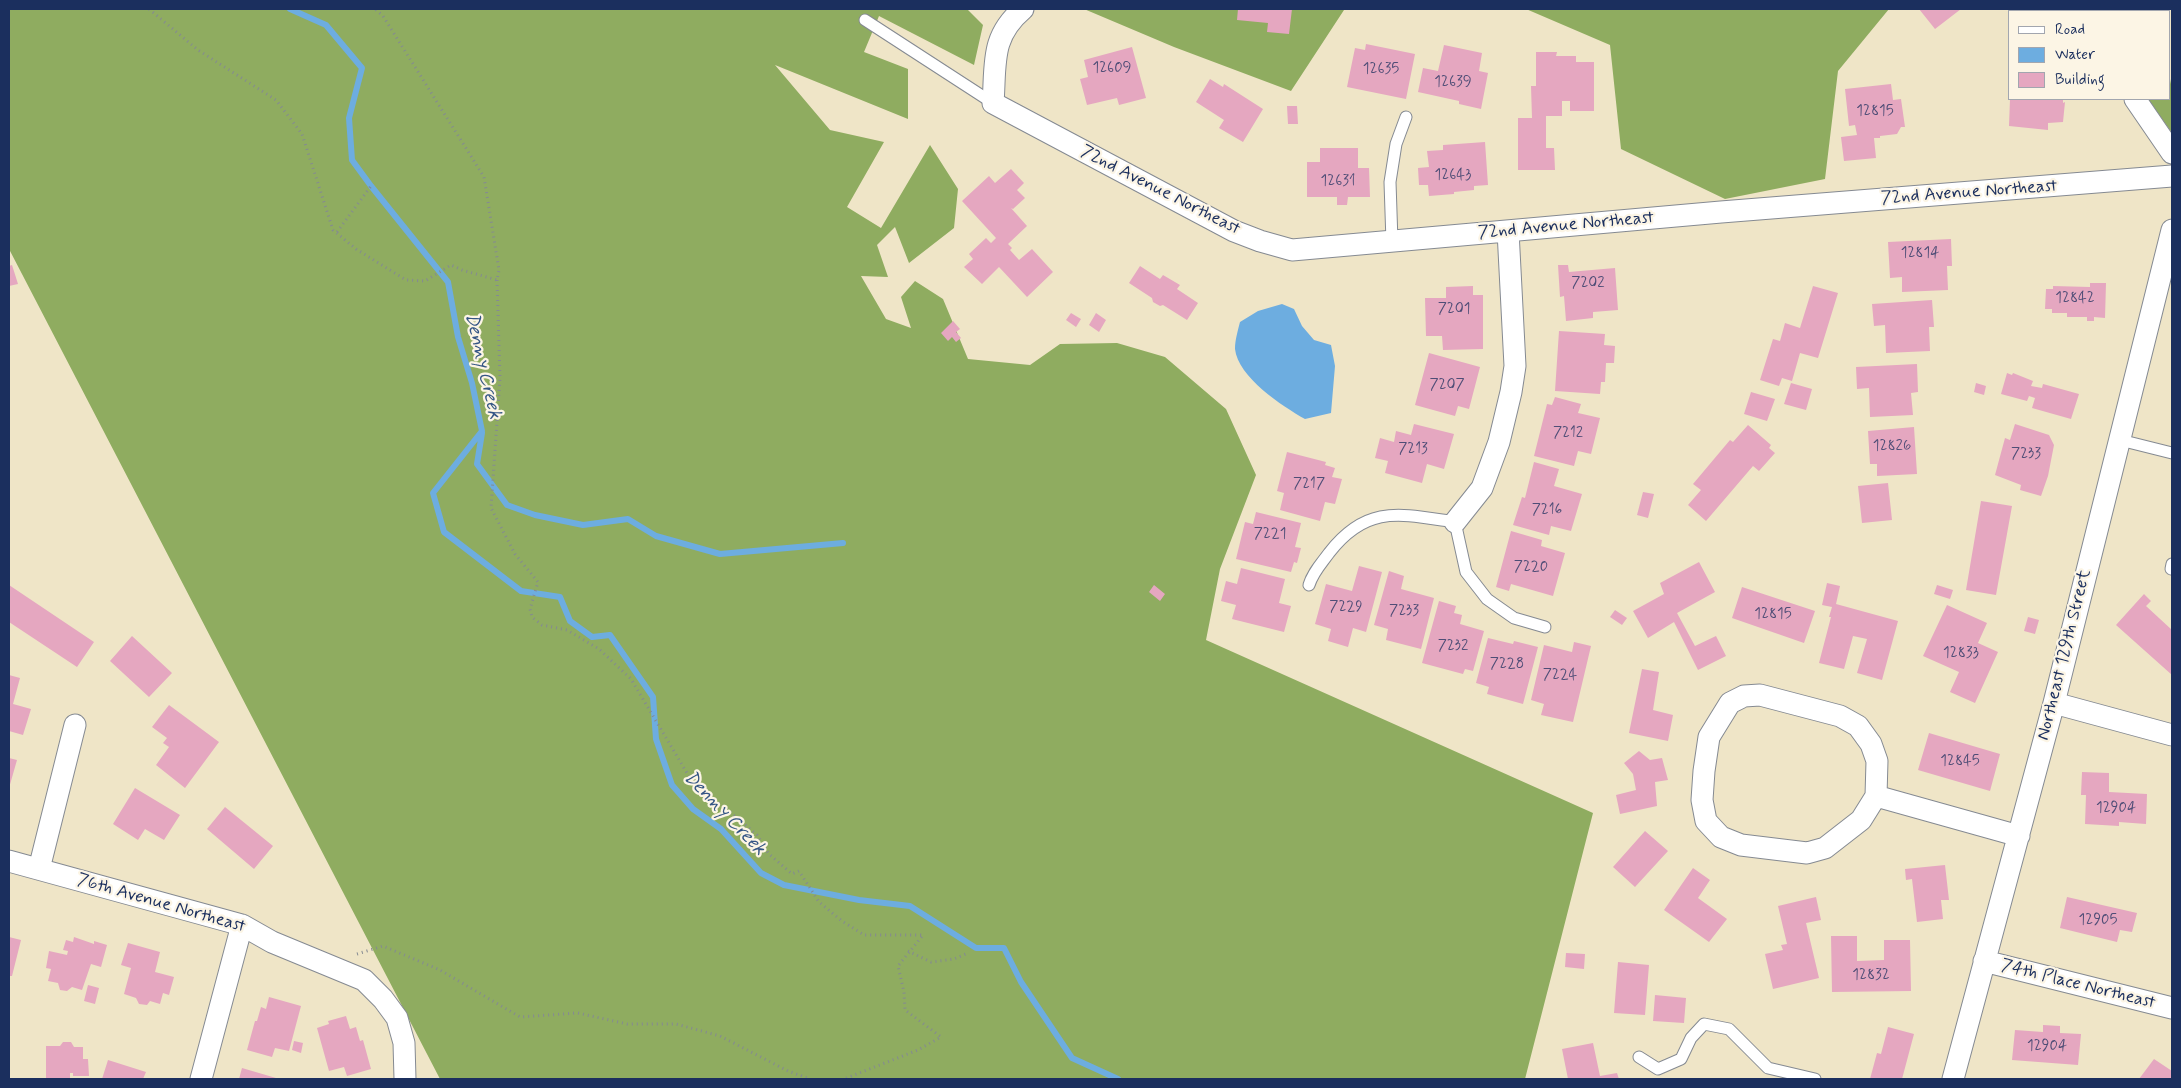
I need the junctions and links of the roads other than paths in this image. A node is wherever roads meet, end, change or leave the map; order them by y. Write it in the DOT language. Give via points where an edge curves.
graph roads {
  1 [pos="1024,9"];
  2 [pos="865,20"];
  3 [pos="2136,100"];
  4 [pos="993,103"];
  5 [pos="1406,117"];
  6 [pos="2172,153"];
  7 [pos="2172,176"];
  8 [pos="2172,230"];
  9 [pos="1508,231"];
  10 [pos="1392,242"];
  11 [pos="2120,440"];
  12 [pos="2172,453"];
  13 [pos="1455,522"];
  14 [pos="1309,586"];
  15 [pos="1545,627"];
  16 [pos="2054,703"];
  17 [pos="75,725"];
  18 [pos="2172,735"];
  19 [pos="1876,796"];
  20 [pos="2019,836"];
  21 [pos="9,861"];
  22 [pos="39,869"];
  23 [pos="242,925"];
  24 [pos="1984,961"];
  25 [pos="2172,1008"];
  26 [pos="1639,1057"];
  27 [pos="200,1079"];
  28 [pos="405,1079"];
  29 [pos="1815,1079"];
  30 [pos="1953,1079"];
  1 -- 4 [label="street" via="1009,22 997,42"];
  2 -- 4 [label="lane"];
  3 -- 6 [label="street"];
  4 -- 10 [label="street, 72nd Avenue Northeast" via="1234,231 1260,241 1292,250"];
  5 -- 10 [label="lane" via="1396,144 1390,182"];
  7 -- 9 [label="street, 72nd Avenue Northeast"];
  8 -- 11 [label="street, Northeast 129th Street"];
  9 -- 10 [label="street, 72nd Avenue Northeast"];
  9 -- 13 [label="street" via="1515,366 1511,392 1499,442 1482,488"];
  11 -- 12 [label="lane"];
  11 -- 16 [label="street, Northeast 129th Street"];
  13 -- 14 [label="lane" via="1405,514 1372,518 1357,525 1336,544 1312,574"];
  13 -- 15 [label="lane" via="1466,572 1486,599 1514,618"];
  16 -- 18 [label="street"];
  16 -- 20 [label="street, Northeast 129th Street"];
  17 -- 22 [label="street"];
  19 -- 19 [label="street" via="1861,820 1824,848 1807,853 1742,845 1721,837 1706,821 1702,800 1709,737 1730,703 1744,696 1760,695 1840,716 1858,726 1872,744 1877,761"];
  19 -- 20 [label="street"];
  20 -- 24 [label="street, Northeast 129th Street"];
  21 -- 22 [label="street, 76th Avenue Northeast"];
  22 -- 23 [label="street, 76th Avenue Northeast"];
  23 -- 27 [label="street"];
  23 -- 28 [label="street, 76th Avenue Northeast" via="272,942 364,980 397,1018 404,1043"];
  24 -- 25 [label="street, 74th Place Northeast"];
  24 -- 30 [label="street, Northeast 129th Street"];
  26 -- 29 [label="lane" via="1658,1069 1681,1059 1691,1038 1704,1024 1729,1029 1768,1068"];
}
